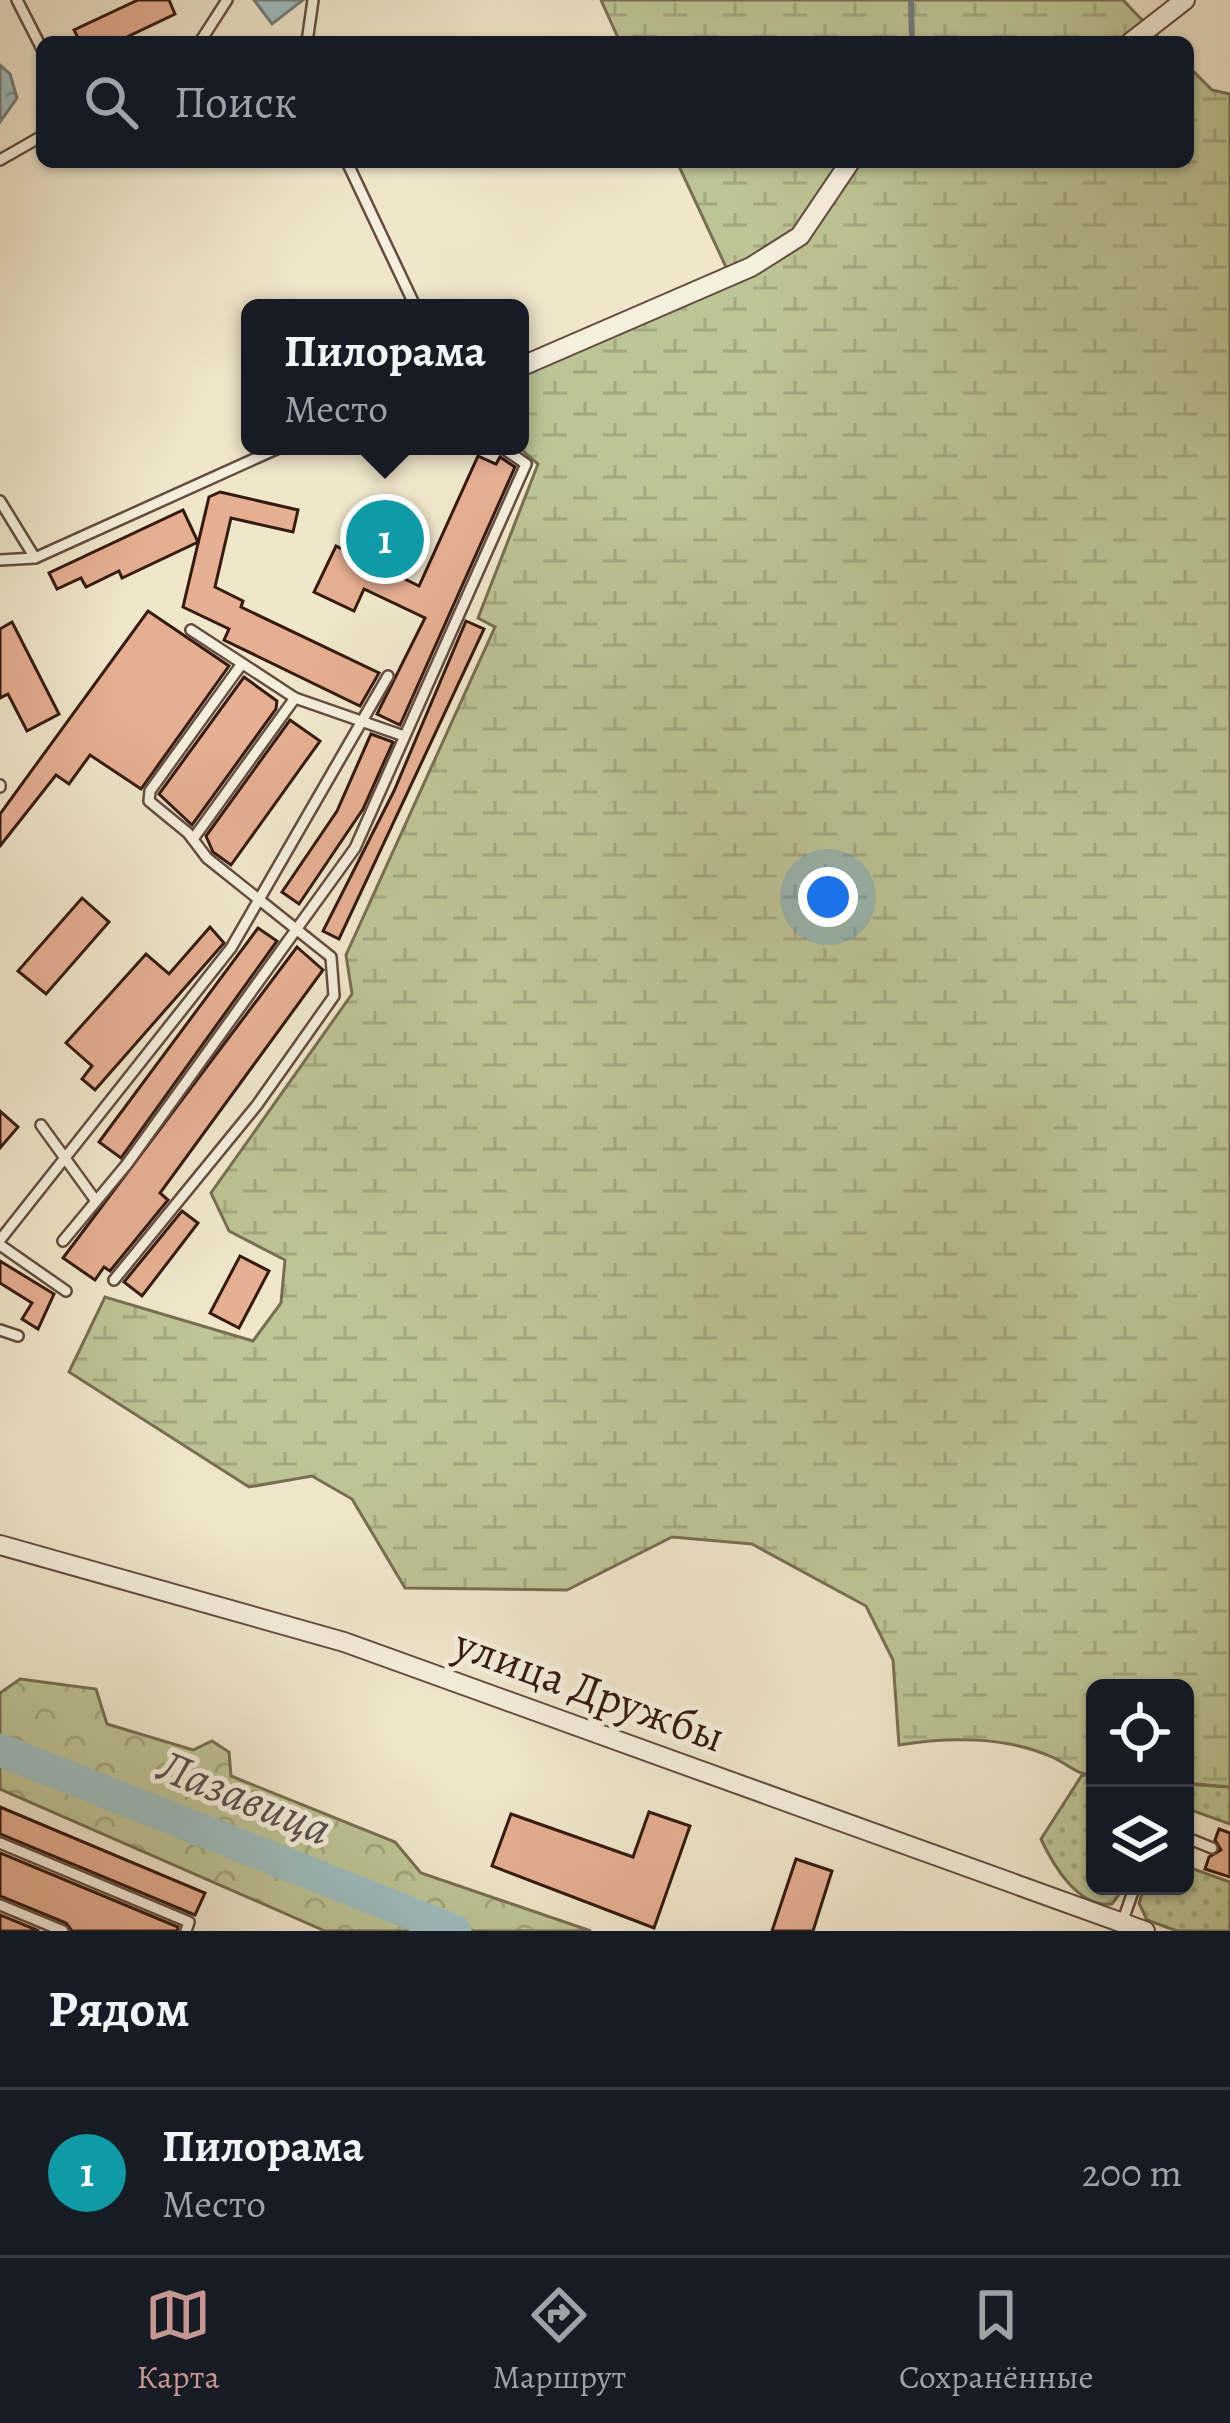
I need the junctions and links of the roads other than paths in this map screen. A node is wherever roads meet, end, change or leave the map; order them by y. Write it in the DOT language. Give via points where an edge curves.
graph roads {
  1 [pos="16,0"];
  2 [pos="227,0"];
  3 [pos="313,0"];
  4 [pos="1179,7"];
  5 [pos="204,36"];
  6 [pos="308,36"];
  7 [pos="1139,36"];
  8 [pos="36,38"];
  9 [pos="36,139"];
  10 [pos="0,160"];
  11 [pos="350,168"];
  12 [pos="846,168"];
  13 [pos="412,299"];
  14 [pos="529,363"];
  15 [pos="263,455"];
  16 [pos="513,455"];
  17 [pos="0,501"];
  18 [pos="35,558"];
  19 [pos="0,560"];
  20 [pos="191,630"];
  21 [pos="241,665"];
  22 [pos="388,676"];
  23 [pos="295,698"];
  24 [pos="359,725"];
  25 [pos="404,736"];
  26 [pos="193,839"];
  27 [pos="258,897"];
  28 [pos="301,929"];
  29 [pos="41,1125"];
  30 [pos="63,1156"];
  31 [pos="96,1201"];
  32 [pos="63,1240"];
  33 [pos="0,1243"];
  34 [pos="113,1280"];
  35 [pos="66,1291"];
  36 [pos="0,1330"];
  37 [pos="17,1336"];
  38 [pos="0,1545"];
  39 [pos="1194,1841"];
  40 [pos="0,1843"];
  41 [pos="1212,1848"];
  42 [pos="1132,1895"];
  43 [pos="0,1905"];
  44 [pos="1122,1922"];
  45 [pos="63,1931"];
  46 [pos="186,1931"];
  47 [pos="1145,1931"];
  1 -- 8 [label="lane"];
  2 -- 5 [label="lane"];
  3 -- 6 [label="lane"];
  4 -- 7 [label="street"];
  9 -- 10 [label="lane"];
  11 -- 13 [label="lane"];
  12 -- 14 [label="street" via="800,236 751,267"];
  15 -- 18 [label="lane"];
  16 -- 25 [label="lane" via="526,464"];
  17 -- 18 [label="lane"];
  18 -- 19 [label="lane"];
  20 -- 21 [label="lane"];
  21 -- 23 [label="lane"];
  21 -- 26 [label="lane" via="150,791 149,801"];
  22 -- 24 [label="lane"];
  23 -- 24 [label="lane"];
  23 -- 26 [label="lane"];
  24 -- 25 [label="lane"];
  24 -- 27 [label="lane"];
  25 -- 28 [label="lane" via="355,848"];
  26 -- 27 [label="lane"];
  27 -- 28 [label="lane"];
  27 -- 30 [label="lane" via="231,948"];
  28 -- 31 [label="lane"];
  28 -- 34 [label="lane" via="332,957 334,996 257,1105"];
  29 -- 30 [label="lane"];
  30 -- 31 [label="lane"];
  30 -- 33 [label="lane"];
  31 -- 32 [label="lane"];
  33 -- 35 [label="lane"];
  36 -- 37 [label="lane"];
  38 -- 44 [label="street, улица Дружбы" via="344,1642"];
  39 -- 41 [label="lane"];
  40 -- 46 [label="lane" via="189,1922"];
  42 -- 44 [label="lane"];
  43 -- 45 [label="lane"];
  44 -- 47 [label="street, улица Дружбы"];
}
